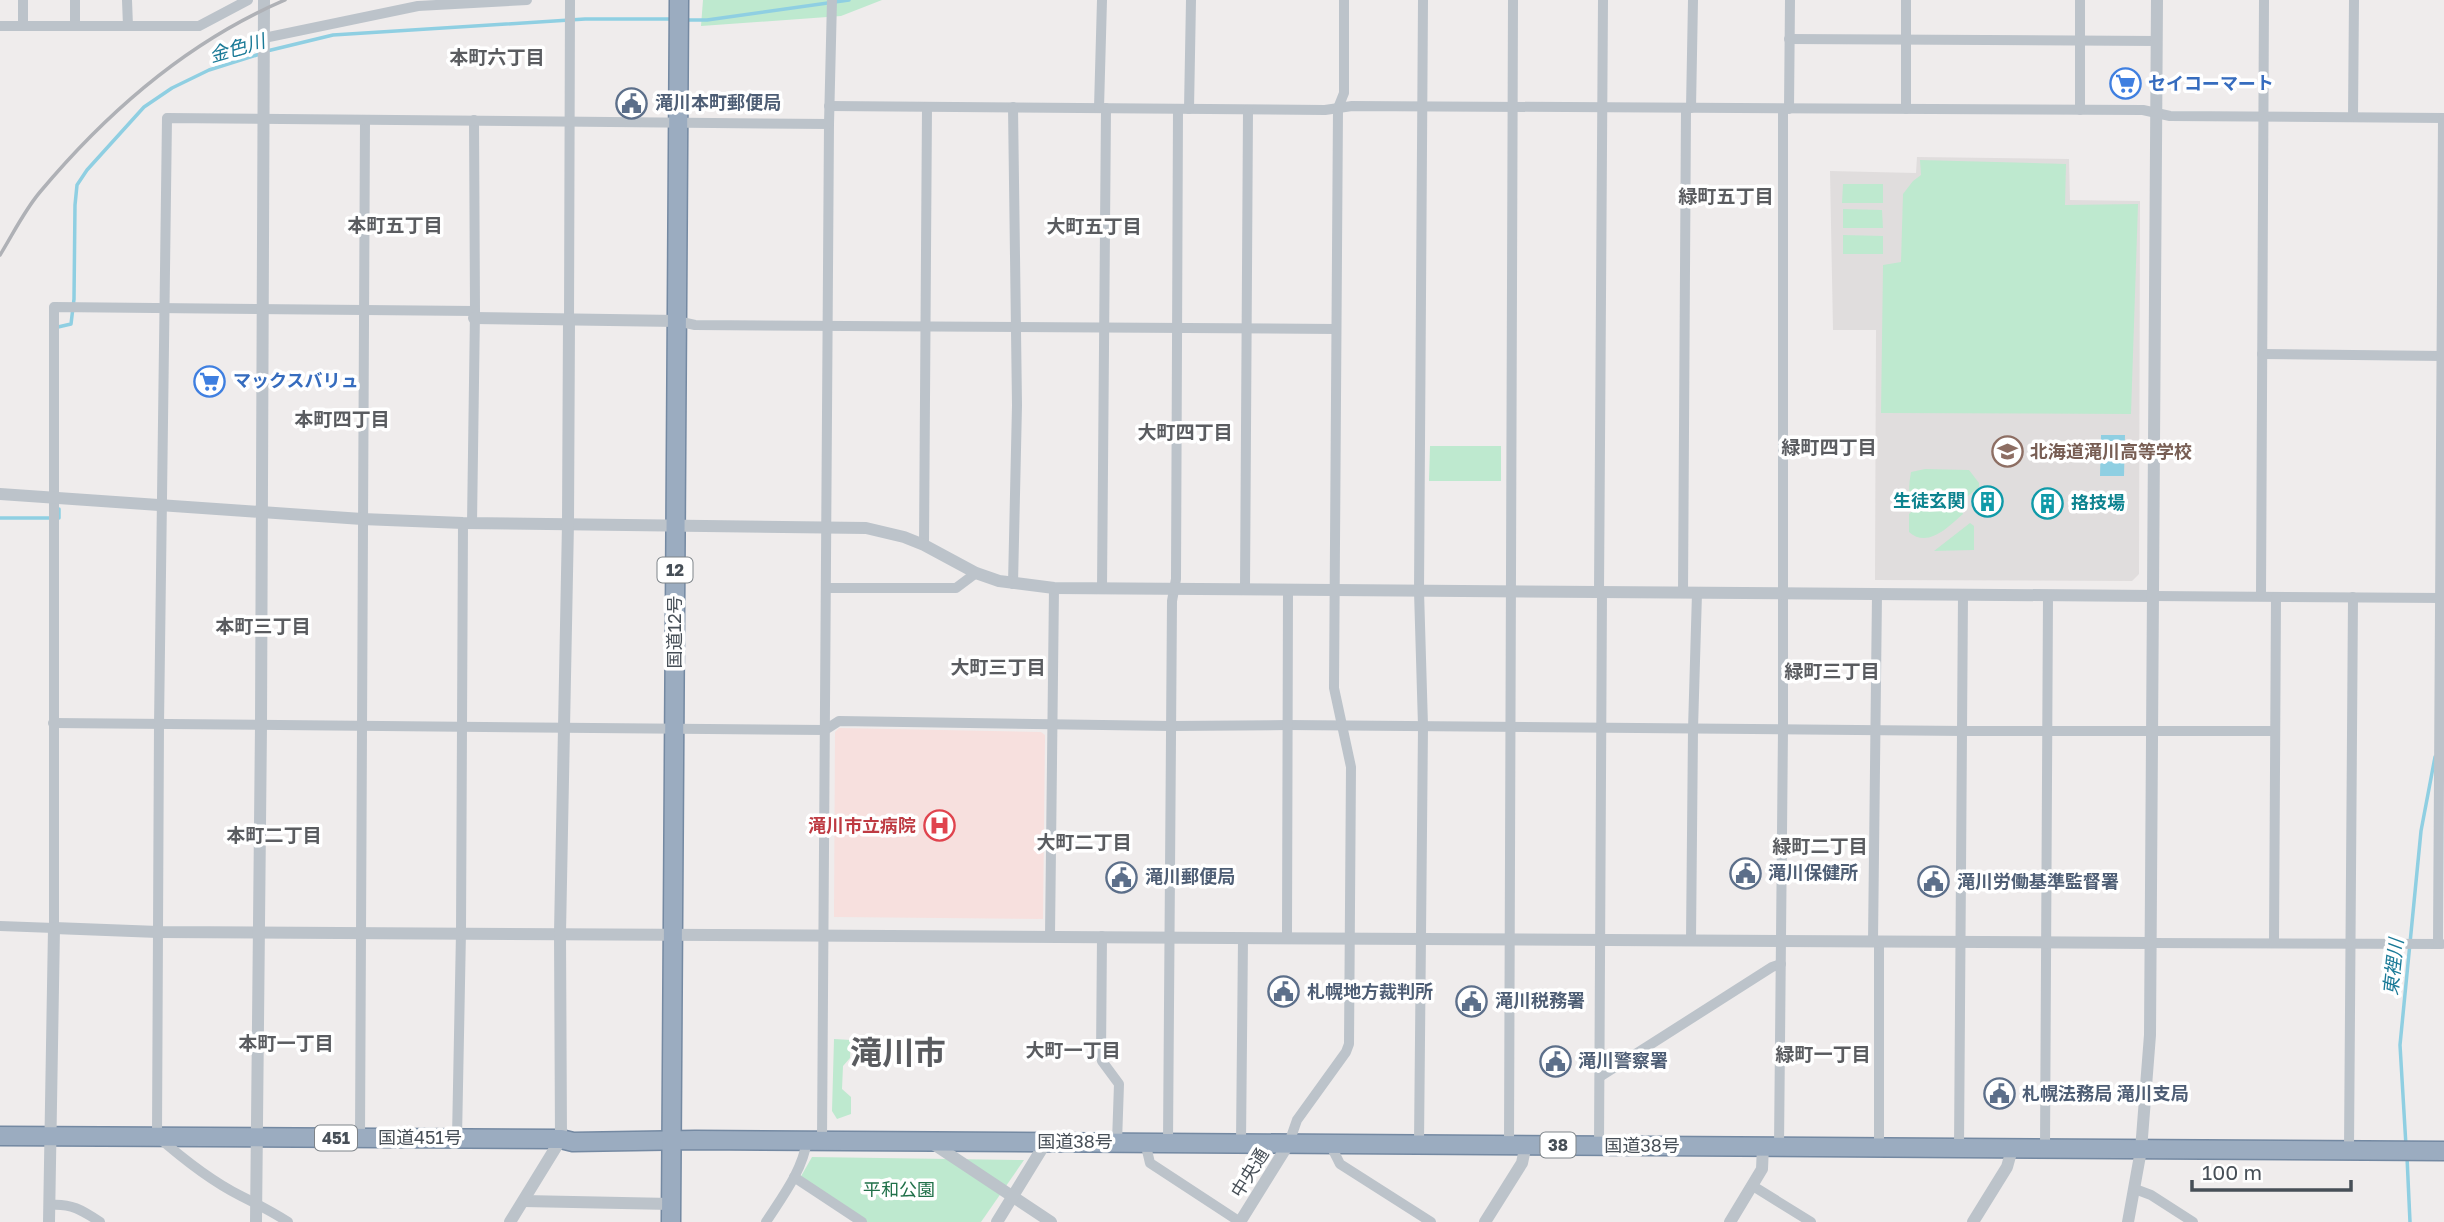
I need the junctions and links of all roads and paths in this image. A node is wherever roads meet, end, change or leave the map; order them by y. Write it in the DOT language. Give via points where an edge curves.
graph roads {
  1 [pos="23,0"];
  2 [pos="75,0"];
  3 [pos="127,0"];
  4 [pos="248,0"];
  5 [pos="264,0"];
  6 [pos="527,0"];
  7 [pos="570,0"];
  8 [pos="679,0"];
  9 [pos="832,0"];
  10 [pos="1102,0"];
  11 [pos="1191,0"];
  12 [pos="1345,0"];
  13 [pos="1423,0"];
  14 [pos="1513,0"];
  15 [pos="1602,0"];
  16 [pos="1693,0"];
  17 [pos="1790,0"];
  18 [pos="1906,0"];
  19 [pos="2080,0"];
  20 [pos="2157,0"];
  21 [pos="2264,0"];
  22 [pos="2354,0"];
  23 [pos="23,25"];
  24 [pos="75,25"];
  25 [pos="0,26"];
  26 [pos="128,26"];
  27 [pos="264,38"];
  28 [pos="1789,39"];
  29 [pos="1906,39"];
  30 [pos="2080,40"];
  31 [pos="2157,41"];
  32 [pos="830,106"];
  33 [pos="927,107"];
  34 [pos="1013,107"];
  35 [pos="1422,107"];
  36 [pos="1512,107"];
  37 [pos="1103,108"];
  38 [pos="1338,108"];
  39 [pos="1602,108"];
  40 [pos="1689,108"];
  41 [pos="1184,109"];
  42 [pos="1786,109"];
  43 [pos="1906,109"];
  44 [pos="1248,110"];
  45 [pos="2080,110"];
  46 [pos="2157,112"];
  47 [pos="2264,116"];
  48 [pos="2353,117"];
  49 [pos="2443,118"];
  50 [pos="264,119"];
  51 [pos="365,120"];
  52 [pos="474,120"];
  53 [pos="678,121"];
  54 [pos="569,122"];
  55 [pos="829,124"];
  56 [pos="166,308"];
  57 [pos="365,309"];
  58 [pos="263,310"];
  59 [pos="475,314"];
  60 [pos="569,318"];
  61 [pos="677,321"];
  62 [pos="926,326"];
  63 [pos="828,327"];
  64 [pos="1016,327"];
  65 [pos="1104,328"];
  66 [pos="1177,328"];
  67 [pos="1246,328"];
  68 [pos="1336,329"];
  69 [pos="2262,354"];
  70 [pos="2443,356"];
  71 [pos="0,494"];
  72 [pos="55,498"];
  73 [pos="162,506"];
  74 [pos="262,513"];
  75 [pos="362,519"];
  76 [pos="568,523"];
  77 [pos="467,524"];
  78 [pos="675,524"];
  79 [pos="826,526"];
  80 [pos="924,545"];
  81 [pos="976,573"];
  82 [pos="1013,584"];
  83 [pos="827,588"];
  84 [pos="1054,588"];
  85 [pos="1102,589"];
  86 [pos="1245,589"];
  87 [pos="1175,590"];
  88 [pos="1288,590"];
  89 [pos="1334,591"];
  90 [pos="1419,591"];
  91 [pos="1510,591"];
  92 [pos="1601,592"];
  93 [pos="1683,593"];
  94 [pos="1697,593"];
  95 [pos="1783,593"];
  96 [pos="1877,594"];
  97 [pos="1963,594"];
  98 [pos="2048,595"];
  99 [pos="2153,596"];
  100 [pos="2261,596"];
  101 [pos="2276,597"];
  102 [pos="2353,597"];
  103 [pos="2443,598"];
  104 [pos="53,723"];
  105 [pos="1052,724"];
  106 [pos="159,725"];
  107 [pos="261,725"];
  108 [pos="1288,725"];
  109 [pos="362,726"];
  110 [pos="1171,726"];
  111 [pos="1342,726"];
  112 [pos="1423,726"];
  113 [pos="1603,727"];
  114 [pos="462,728"];
  115 [pos="563,728"];
  116 [pos="674,728"];
  117 [pos="1511,728"];
  118 [pos="1693,729"];
  119 [pos="1783,729"];
  120 [pos="825,730"];
  121 [pos="1875,730"];
  122 [pos="2049,730"];
  123 [pos="1963,731"];
  124 [pos="2152,731"];
  125 [pos="2274,731"];
  126 [pos="0,926"];
  127 [pos="54,928"];
  128 [pos="258,931"];
  129 [pos="158,932"];
  130 [pos="359,932"];
  131 [pos="461,932"];
  132 [pos="561,933"];
  133 [pos="672,933"];
  134 [pos="823,934"];
  135 [pos="1050,936"];
  136 [pos="1102,936"];
  137 [pos="1169,937"];
  138 [pos="1287,937"];
  139 [pos="1244,938"];
  140 [pos="1350,938"];
  141 [pos="1421,939"];
  142 [pos="1509,939"];
  143 [pos="1601,940"];
  144 [pos="1691,940"];
  145 [pos="1781,941"];
  146 [pos="1876,941"];
  147 [pos="1960,942"];
  148 [pos="2045,942"];
  149 [pos="2151,943"];
  150 [pos="2274,943"];
  151 [pos="2350,944"];
  152 [pos="2441,944"];
  153 [pos="1781,964"];
  154 [pos="1601,1076"];
  155 [pos="0,1136"];
  156 [pos="50,1136"];
  157 [pos="157,1136"];
  158 [pos="257,1137"];
  159 [pos="360,1138"];
  160 [pos="457,1138"];
  161 [pos="561,1139"];
  162 [pos="671,1139"];
  163 [pos="814,1140"];
  164 [pos="929,1141"];
  165 [pos="1046,1142"];
  166 [pos="1117,1142"];
  167 [pos="1145,1142"];
  168 [pos="1168,1142"];
  169 [pos="1241,1143"];
  170 [pos="1289,1143"];
  171 [pos="1330,1144"];
  172 [pos="1419,1144"];
  173 [pos="1518,1144"];
  174 [pos="1599,1145"];
  175 [pos="1771,1146"];
  176 [pos="1879,1148"];
  177 [pos="1959,1148"];
  178 [pos="2012,1149"];
  179 [pos="2045,1149"];
  180 [pos="2141,1150"];
  181 [pos="2349,1150"];
  182 [pos="2444,1151"];
  183 [pos="794,1177"];
  184 [pos="1753,1186"];
  185 [pos="2135,1189"];
  186 [pos="1013,1198"];
  187 [pos="524,1201"];
  188 [pos="257,1202"];
  189 [pos="49,1205"];
  190 [pos="671,1213"];
  191 [pos="49,1222"];
  192 [pos="100,1222"];
  193 [pos="256,1222"];
  194 [pos="288,1222"];
  195 [pos="510,1222"];
  196 [pos="766,1222"];
  197 [pos="862,1222"];
  198 [pos="998,1222"];
  199 [pos="1051,1222"];
  200 [pos="1240,1222"];
  201 [pos="1431,1222"];
  202 [pos="1485,1222"];
  203 [pos="1730,1222"];
  204 [pos="1811,1222"];
  205 [pos="1973,1222"];
  206 [pos="2128,1222"];
  207 [pos="2193,1222"];
  1 -- 23 [label="street"];
  2 -- 24 [label="street"];
  3 -- 26 [label="street"];
  4 -- 26 [label="street" via="199,26"];
  5 -- 27 [label="street"];
  6 -- 27 [label="street" via="418,6"];
  7 -- 54 [label="street"];
  8 -- 53 [label="highway, 国道12号 / 12"];
  9 -- 32 [label="street"];
  10 -- 37 [label="street"];
  11 -- 41 [label="street"];
  12 -- 38 [label="street" via="1344,93"];
  13 -- 35 [label="street"];
  14 -- 36 [label="street"];
  15 -- 39 [label="street"];
  16 -- 40 [label="street"];
  17 -- 28 [label="street"];
  18 -- 29 [label="street"];
  19 -- 30 [label="street"];
  20 -- 31 [label="street"];
  21 -- 47 [label="street"];
  22 -- 48 [label="street"];
  23 -- 24 [label="street"];
  23 -- 25 [label="street"];
  24 -- 26 [label="street"];
  27 -- 50 [label="street"];
  28 -- 29 [label="street"];
  28 -- 42 [label="street"];
  29 -- 30 [label="street"];
  29 -- 43 [label="street"];
  30 -- 31 [label="street"];
  30 -- 45 [label="street"];
  31 -- 46 [label="street"];
  32 -- 33 [label="street"];
  32 -- 55 [label="street"];
  33 -- 34 [label="street"];
  33 -- 62 [label="street"];
  34 -- 37 [label="street"];
  34 -- 64 [label="street"];
  35 -- 36 [label="street"];
  35 -- 38 [label="street"];
  35 -- 90 [label="street"];
  36 -- 39 [label="street"];
  36 -- 91 [label="street"];
  37 -- 41 [label="street"];
  37 -- 65 [label="street"];
  38 -- 44 [label="street"];
  38 -- 68 [label="street"];
  39 -- 40 [label="street"];
  39 -- 92 [label="street"];
  40 -- 42 [label="street"];
  40 -- 93 [label="street"];
  41 -- 44 [label="street"];
  41 -- 66 [label="street"];
  42 -- 43 [label="street"];
  42 -- 95 [label="street"];
  43 -- 45 [label="street"];
  44 -- 67 [label="street"];
  45 -- 46 [label="street"];
  46 -- 47 [label="street" via="2169,116"];
  46 -- 99 [label="street"];
  47 -- 48 [label="street"];
  47 -- 69 [label="street"];
  48 -- 49 [label="street"];
  49 -- 70 [label="street"];
  50 -- 51 [label="street"];
  50 -- 56 [label="street" via="167,118"];
  50 -- 58 [label="street"];
  51 -- 52 [label="street"];
  51 -- 57 [label="street"];
  52 -- 54 [label="street"];
  52 -- 59 [label="street"];
  53 -- 54 [label="street"];
  53 -- 55 [label="street"];
  53 -- 61 [label="highway, 国道12号 / 12"];
  54 -- 60 [label="street"];
  55 -- 63 [label="street"];
  56 -- 58 [label="street"];
  56 -- 72 [label="street" via="54,307"];
  56 -- 73 [label="street"];
  57 -- 58 [label="street"];
  57 -- 59 [label="street"];
  57 -- 75 [label="street"];
  58 -- 74 [label="street"];
  59 -- 60 [label="street"];
  59 -- 77 [label="street"];
  60 -- 61 [label="street"];
  60 -- 76 [label="street"];
  61 -- 63 [label="street"];
  61 -- 78 [label="highway, 国道12号 / 12"];
  62 -- 63 [label="street"];
  62 -- 64 [label="street"];
  62 -- 80 [label="street"];
  63 -- 79 [label="street"];
  64 -- 65 [label="street"];
  64 -- 82 [label="street"];
  65 -- 66 [label="street"];
  65 -- 85 [label="street"];
  66 -- 67 [label="street"];
  66 -- 87 [label="street"];
  67 -- 68 [label="street"];
  67 -- 86 [label="street"];
  68 -- 89 [label="street"];
  69 -- 70 [label="street"];
  69 -- 100 [label="street"];
  70 -- 103 [label="street"];
  71 -- 72 [label="street"];
  72 -- 73 [label="street"];
  72 -- 104 [label="street"];
  73 -- 74 [label="street"];
  73 -- 106 [label="street"];
  74 -- 75 [label="street"];
  74 -- 107 [label="street"];
  75 -- 77 [label="street"];
  75 -- 109 [label="street"];
  76 -- 77 [label="street"];
  76 -- 78 [label="street"];
  76 -- 115 [label="street"];
  77 -- 114 [label="street"];
  78 -- 79 [label="street"];
  78 -- 116 [label="highway, 国道12号 / 12"];
  79 -- 80 [label="street" via="866,528"];
  79 -- 83 [label="street"];
  80 -- 81 [label="street"];
  81 -- 82 [label="street"];
  81 -- 83 [label="street" via="956,588"];
  82 -- 84 [label="street"];
  83 -- 120 [label="street"];
  84 -- 85 [label="street"];
  84 -- 105 [label="street"];
  85 -- 87 [label="street"];
  86 -- 87 [label="street"];
  86 -- 88 [label="street"];
  87 -- 110 [label="street"];
  88 -- 89 [label="street"];
  88 -- 108 [label="street"];
  89 -- 90 [label="street"];
  89 -- 111 [label="street" via="1335,688"];
  90 -- 91 [label="street"];
  90 -- 112 [label="street"];
  91 -- 92 [label="street"];
  91 -- 117 [label="street"];
  92 -- 93 [label="street"];
  92 -- 113 [label="street"];
  93 -- 94 [label="street"];
  94 -- 95 [label="street"];
  94 -- 118 [label="street"];
  95 -- 96 [label="street"];
  95 -- 119 [label="street"];
  96 -- 97 [label="street"];
  96 -- 121 [label="street"];
  97 -- 98 [label="street"];
  97 -- 123 [label="street"];
  98 -- 99 [label="street"];
  98 -- 122 [label="street"];
  99 -- 100 [label="street"];
  99 -- 124 [label="street"];
  100 -- 101 [label="street"];
  101 -- 102 [label="street"];
  101 -- 125 [label="street"];
  102 -- 103 [label="street"];
  102 -- 151 [label="street"];
  103 -- 152 [label="street"];
  104 -- 106 [label="street"];
  104 -- 127 [label="street"];
  105 -- 110 [label="street"];
  105 -- 120 [label="street" via="839,721"];
  105 -- 135 [label="street"];
  106 -- 107 [label="street"];
  106 -- 129 [label="street"];
  107 -- 109 [label="street"];
  107 -- 128 [label="street"];
  108 -- 110 [label="street"];
  108 -- 111 [label="street"];
  108 -- 138 [label="street"];
  109 -- 114 [label="street"];
  109 -- 130 [label="street"];
  110 -- 137 [label="street"];
  111 -- 112 [label="street"];
  111 -- 140 [label="street" via="1351,767"];
  112 -- 117 [label="street"];
  112 -- 141 [label="street"];
  113 -- 117 [label="street"];
  113 -- 118 [label="street"];
  113 -- 143 [label="street"];
  114 -- 115 [label="street"];
  114 -- 131 [label="street"];
  115 -- 116 [label="street"];
  115 -- 132 [label="street"];
  116 -- 120 [label="street"];
  116 -- 133 [label="highway, 国道12号 / 12"];
  117 -- 142 [label="street"];
  118 -- 119 [label="street"];
  118 -- 144 [label="street"];
  119 -- 121 [label="street"];
  119 -- 145 [label="street"];
  120 -- 134 [label="street"];
  121 -- 123 [label="street"];
  121 -- 146 [label="street"];
  122 -- 123 [label="street"];
  122 -- 124 [label="street"];
  122 -- 148 [label="street"];
  123 -- 147 [label="street"];
  124 -- 125 [label="street"];
  124 -- 149 [label="street"];
  125 -- 150 [label="street"];
  126 -- 127 [label="street"];
  127 -- 129 [label="street"];
  127 -- 156 [label="street"];
  128 -- 129 [label="street"];
  128 -- 130 [label="street"];
  128 -- 158 [label="street"];
  129 -- 157 [label="street"];
  130 -- 131 [label="street"];
  130 -- 159 [label="street"];
  131 -- 132 [label="street"];
  131 -- 160 [label="street"];
  132 -- 133 [label="street"];
  132 -- 161 [label="street"];
  133 -- 134 [label="street"];
  133 -- 162 [label="highway, 国道12号 / 12"];
  134 -- 135 [label="street"];
  134 -- 163 [label="street"];
  135 -- 136 [label="street"];
  136 -- 137 [label="street"];
  136 -- 166 [label="street" via="1101,1056 1119,1084"];
  137 -- 139 [label="street"];
  137 -- 168 [label="street"];
  138 -- 139 [label="street"];
  138 -- 140 [label="street"];
  139 -- 169 [label="street"];
  140 -- 141 [label="street"];
  140 -- 170 [label="street" via="1349,1044 1297,1120"];
  141 -- 142 [label="street"];
  141 -- 172 [label="street"];
  142 -- 143 [label="street"];
  142 -- 173 [label="street"];
  143 -- 144 [label="street"];
  143 -- 154 [label="street"];
  144 -- 145 [label="street"];
  145 -- 146 [label="street"];
  145 -- 153 [label="street"];
  146 -- 147 [label="street"];
  146 -- 176 [label="street"];
  147 -- 148 [label="street"];
  147 -- 177 [label="street"];
  148 -- 149 [label="street"];
  148 -- 179 [label="street"];
  149 -- 150 [label="street"];
  149 -- 180 [label="street"];
  150 -- 151 [label="street"];
  151 -- 152 [label="street"];
  151 -- 181 [label="street"];
  153 -- 154 [label="street"];
  153 -- 175 [label="street"];
  154 -- 174 [label="street"];
  155 -- 156 [label="highway, 国道451号 / 451"];
  156 -- 157 [label="highway, 国道451号 / 451"];
  156 -- 189 [label="street"];
  157 -- 158 [label="highway, 国道451号 / 451"];
  157 -- 188 [label="street" via="189,1162"];
  158 -- 159 [label="highway, 国道451号 / 451"];
  158 -- 188 [label="street"];
  159 -- 160 [label="highway, 国道451号 / 451"];
  160 -- 161 [label="highway, 国道451号 / 451"];
  161 -- 162 [label="highway, 国道451号 / 451"];
  161 -- 187 [label="street"];
  162 -- 163 [label="highway, 国道38号 / 38"];
  162 -- 190 [label="highway, 国道12号 / 12"];
  163 -- 164 [label="highway, 国道38号 / 38"];
  163 -- 183 [label="street"];
  164 -- 165 [label="highway, 国道38号 / 38"];
  164 -- 186 [label="street"];
  165 -- 166 [label="highway, 国道38号 / 38"];
  165 -- 186 [label="street"];
  166 -- 167 [label="highway, 国道38号 / 38"];
  167 -- 168 [label="highway, 国道38号 / 38"];
  167 -- 200 [label="street" via="1150,1163"];
  168 -- 169 [label="highway, 国道38号 / 38"];
  169 -- 170 [label="highway, 国道38号 / 38"];
  170 -- 171 [label="highway, 国道38号 / 38"];
  170 -- 200 [label="street, 中央通"];
  171 -- 172 [label="highway, 国道38号 / 38"];
  171 -- 201 [label="street" via="1340,1164"];
  172 -- 173 [label="highway, 国道38号 / 38"];
  173 -- 174 [label="highway, 国道38号 / 38"];
  173 -- 202 [label="street" via="1522,1163"];
  174 -- 175 [label="highway, 国道38号 / 38"];
  175 -- 176 [label="highway, 国道38号 / 38"];
  175 -- 184 [label="street"];
  176 -- 177 [label="highway, 国道38号 / 38"];
  177 -- 178 [label="highway, 国道38号 / 38"];
  178 -- 179 [label="highway, 国道38号 / 38"];
  178 -- 205 [label="street" via="2007,1167"];
  179 -- 180 [label="highway, 国道38号 / 38"];
  180 -- 181 [label="highway, 国道38号 / 38"];
  180 -- 185 [label="street"];
  181 -- 182 [label="highway, 国道38号 / 38"];
  183 -- 196 [label="street"];
  183 -- 197 [label="street"];
  184 -- 203 [label="street"];
  184 -- 204 [label="street"];
  185 -- 206 [label="street"];
  185 -- 207 [label="street"];
  186 -- 198 [label="street"];
  186 -- 199 [label="street"];
  187 -- 190 [label="street"];
  187 -- 195 [label="street"];
  188 -- 193 [label="street"];
  188 -- 194 [label="street"];
  189 -- 191 [label="street"];
  189 -- 192 [label="street" via="77,1207"];
}
